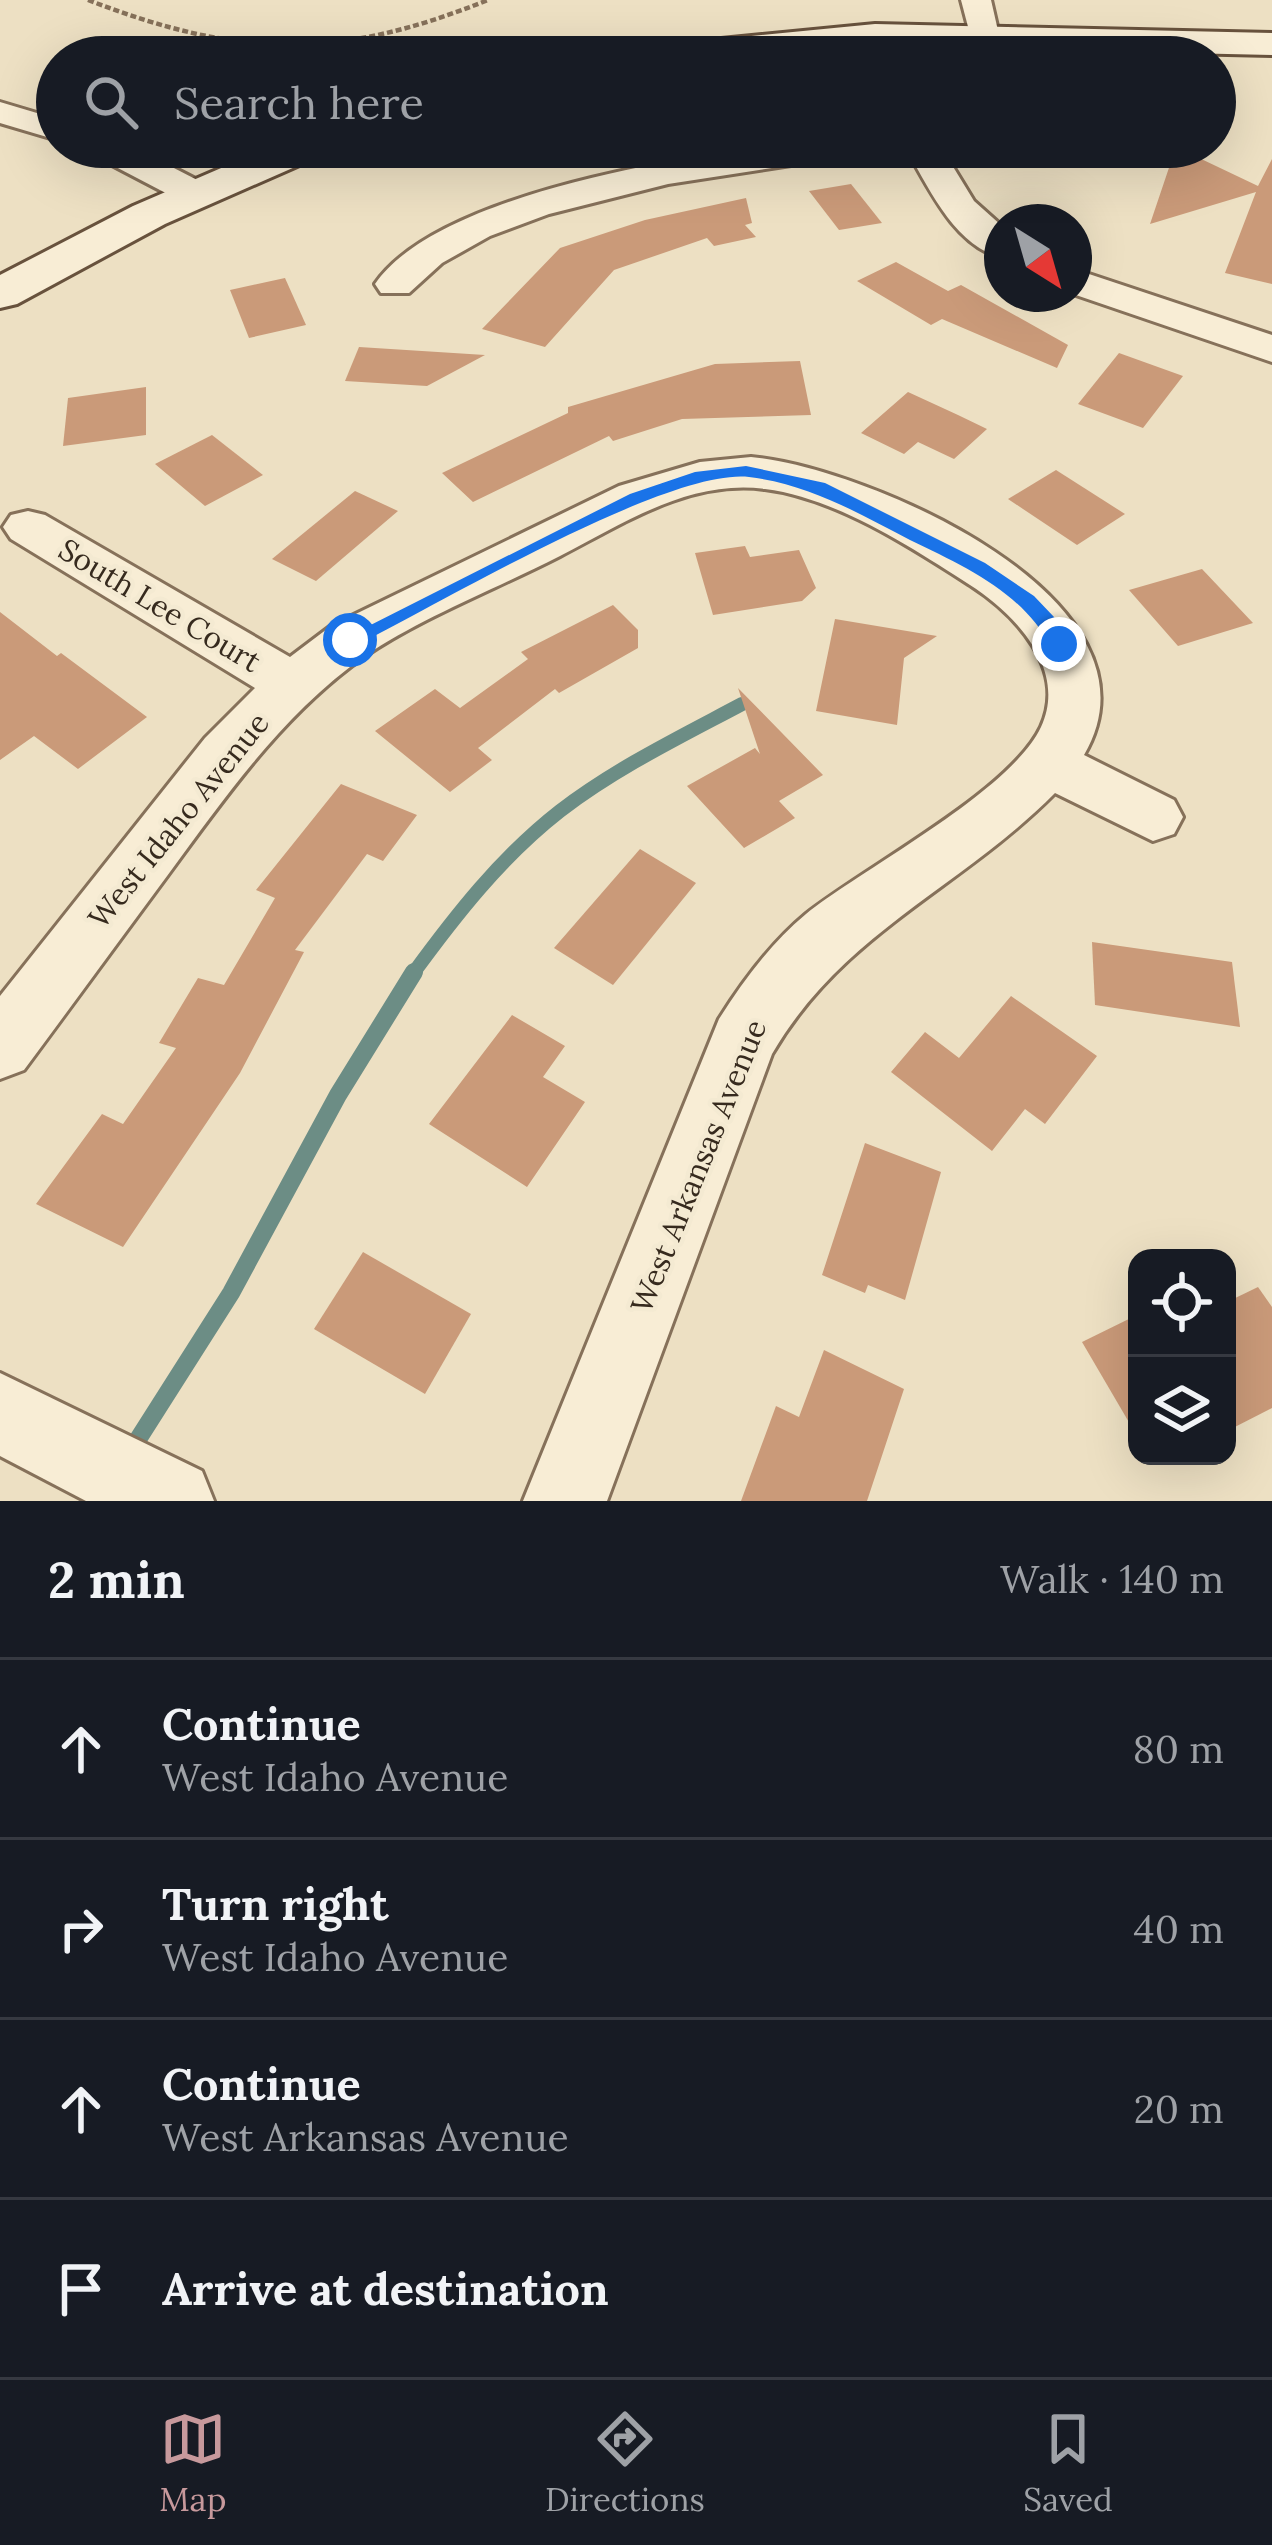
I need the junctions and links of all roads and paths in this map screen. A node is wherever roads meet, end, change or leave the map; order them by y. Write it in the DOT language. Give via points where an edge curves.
graph roads {
  1 [pos="88,0"];
  2 [pos="488,0"];
  3 [pos="979,17"];
  4 [pos="217,36"];
  5 [pos="347,36"];
  6 [pos="913,36"];
  7 [pos="1185,36"];
  8 [pos="1236,41"];
  9 [pos="1272,44"];
  10 [pos="0,112"];
  11 [pos="36,123"];
  12 [pos="146,168"];
  13 [pos="254,168"];
  14 [pos="690,168"];
  15 [pos="935,168"];
  16 [pos="194,193"];
  17 [pos="984,230"];
  18 [pos="395,284"];
  19 [pos="1092,287"];
  20 [pos="0,294"];
  21 [pos="1272,349"];
  22 [pos="28,527"];
  23 [pos="979,567"];
  24 [pos="292,684"];
  25 [pos="1051,764"];
  26 [pos="1153,817"];
  27 [pos="0,1048"];
  28 [pos="0,1413"];
  29 [pos="172,1501"];
  30 [pos="566,1501"];
  1 -- 4 [label="path"];
  2 -- 5 [label="path"];
  3 -- 6 [label="street"];
  3 -- 7 [label="street"];
  8 -- 9 [label="street"];
  10 -- 11 [label="street"];
  12 -- 16 [label="street"];
  13 -- 16 [label="street"];
  14 -- 18 [label="street" via="546,205 448,242"];
  15 -- 17 [label="street" via="958,208"];
  16 -- 20 [label="street"];
  19 -- 21 [label="street"];
  22 -- 24 [label="street, South Lee Court"];
  23 -- 24 [label="street, West Idaho Avenue" via="807,483 746,471 695,477 636,497 390,620"];
  23 -- 25 [label="street, West Arkansas Avenue" via="1047,621 1072,678 1075,708"];
  24 -- 27 [label="street, West Idaho Avenue" via="225,754"];
  25 -- 26 [label="street"];
  25 -- 30 [label="street, West Arkansas Avenue" via="878,894 778,982 743,1041"];
  28 -- 29 [label="street"];
}
